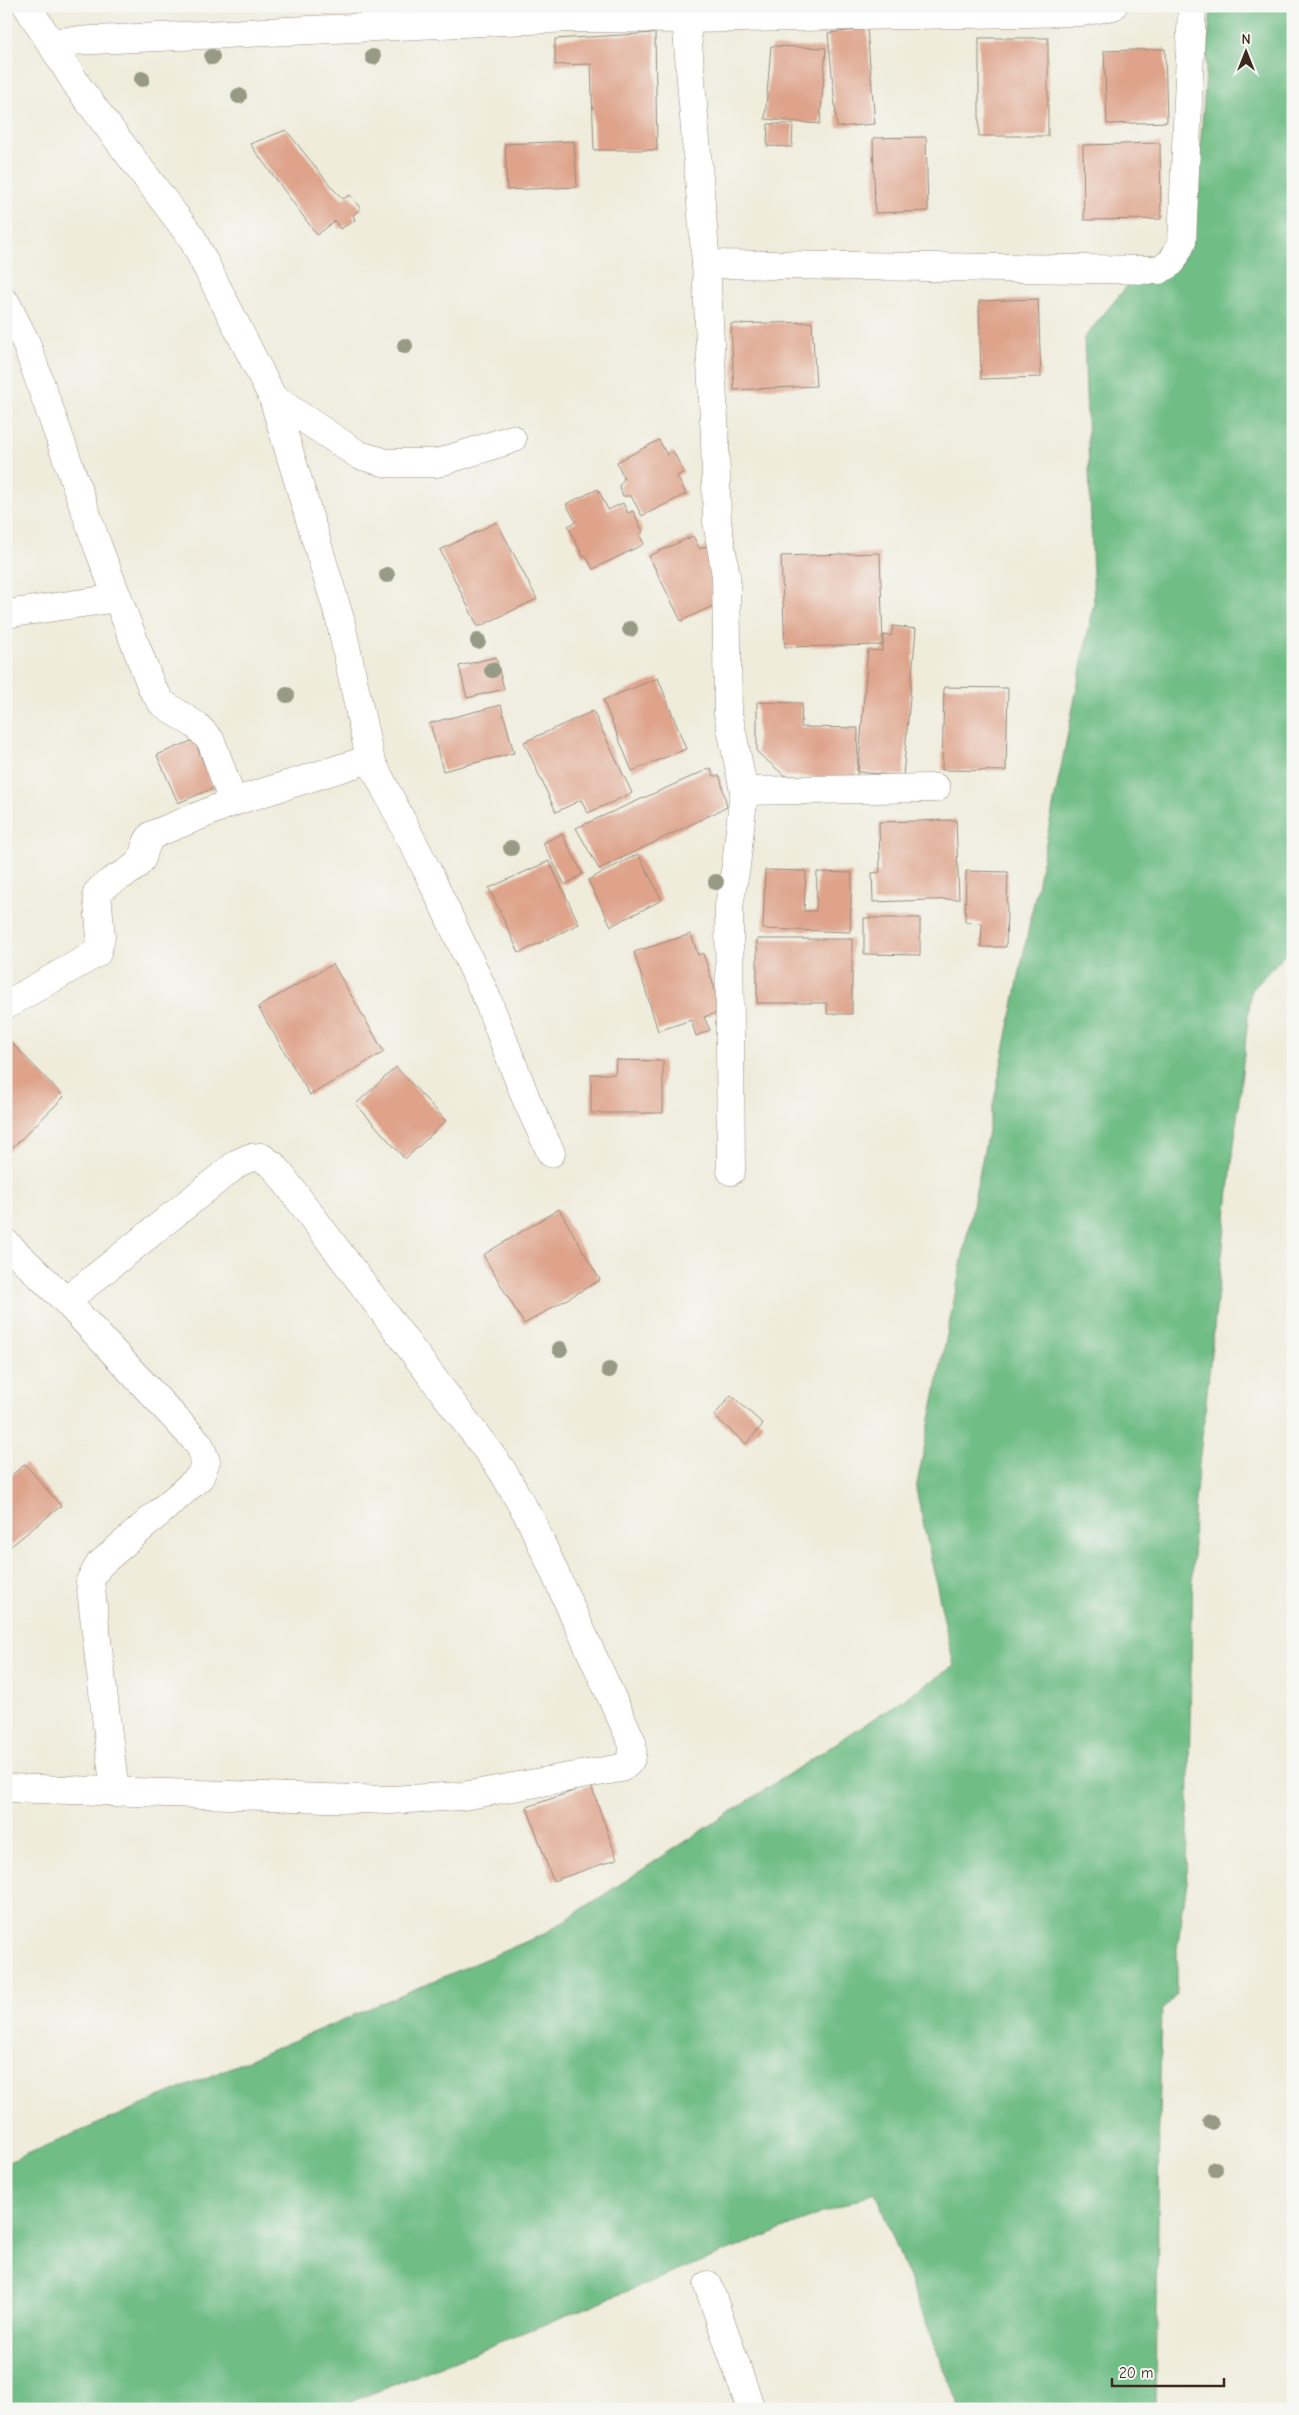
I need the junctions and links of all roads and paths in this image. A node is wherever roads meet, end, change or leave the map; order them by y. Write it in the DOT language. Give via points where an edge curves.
graph roads {
  1 [pos="28,6"];
  2 [pos="1113,6"];
  3 [pos="1192,6"];
  4 [pos="686,19"];
  5 [pos="50,42"];
  6 [pos="706,264"];
  7 [pos="6,303"];
  8 [pos="273,398"];
  9 [pos="512,439"];
  10 [pos="118,598"];
  11 [pos="6,614"];
  12 [pos="370,758"];
  13 [pos="936,788"];
  14 [pos="744,791"];
  15 [pos="233,802"];
  16 [pos="6,1005"];
  17 [pos="551,1153"];
  18 [pos="730,1171"];
  19 [pos="6,1243"];
  20 [pos="66,1301"];
  21 [pos="6,1788"];
  22 [pos="115,1793"];
  23 [pos="708,2285"];
  24 [pos="751,2409"];
  1 -- 5 [label="street"];
  2 -- 4 [label="street" via="1082,12"];
  3 -- 6 [label="street" via="1182,242 1172,262 1159,270"];
  4 -- 5 [label="street" via="571,18"];
  4 -- 6 [label="street"];
  5 -- 8 [label="street" via="79,88 192,238"];
  6 -- 14 [label="street" via="717,522 726,576 728,713"];
  7 -- 10 [label="street" via="26,343"];
  8 -- 9 [label="street" via="359,455 388,463 436,463"];
  8 -- 12 [label="street" via="340,619"];
  10 -- 11 [label="street"];
  10 -- 15 [label="street" via="152,688 162,703 197,726 211,741"];
  12 -- 15 [label="street"];
  12 -- 17 [label="street" via="486,996"];
  13 -- 14 [label="street"];
  14 -- 18 [label="street" via="729,906"];
  15 -- 16 [label="street" via="152,835 144,844 141,859 131,869 104,884 97,894 101,937 97,953"];
  19 -- 20 [label="street"];
  20 -- 22 [label="street" via="199,1444 206,1461 200,1477 99,1565 90,1581"];
  20 -- 22 [label="street" via="238,1163 261,1157 274,1166 502,1470 535,1530 632,1742 634,1754 629,1764 621,1768 463,1796 389,1800"];
  21 -- 22 [label="street"];
  23 -- 24 [label="street"];
}
